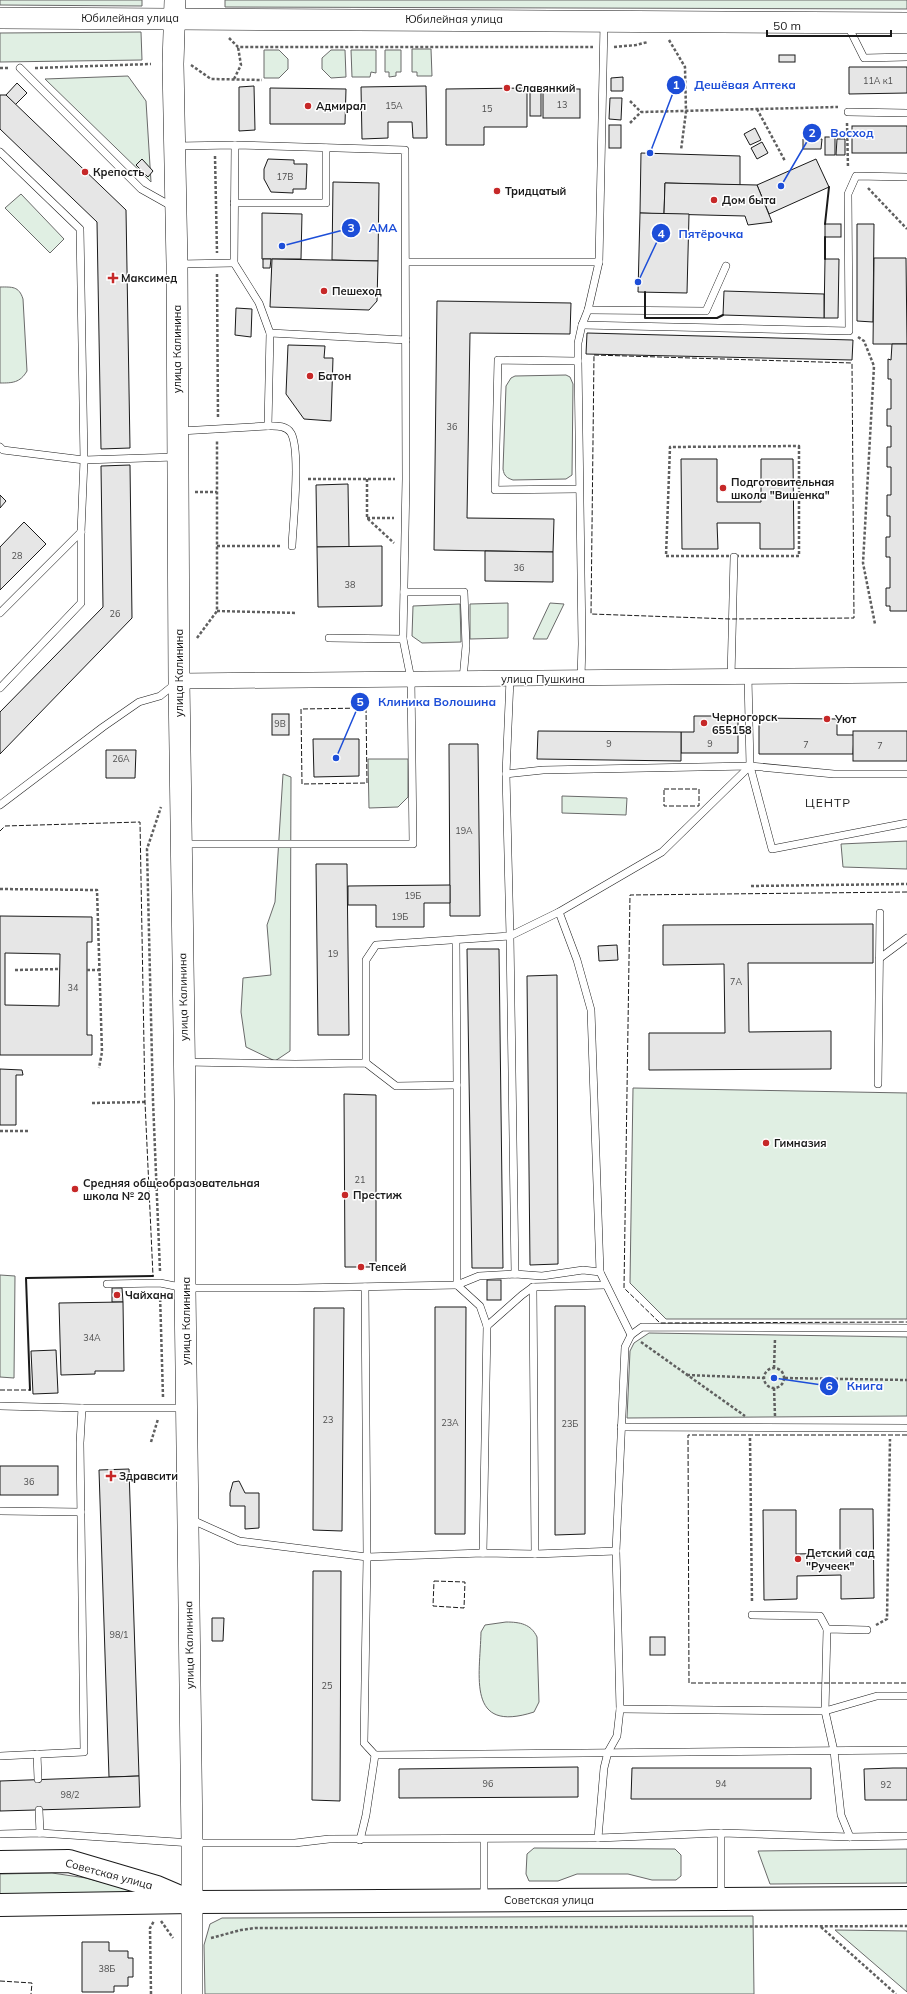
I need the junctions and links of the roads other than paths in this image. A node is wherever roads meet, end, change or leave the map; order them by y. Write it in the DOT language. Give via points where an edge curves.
graph roads {
  1 [pos="174,9"];
  2 [pos="0,18"];
  3 [pos="604,20"];
  4 [pos="846,22"];
  5 [pos="907,22"];
  6 [pos="907,57"];
  7 [pos="20,68"];
  8 [pos="848,112"];
  9 [pos="907,113"];
  10 [pos="235,145"];
  11 [pos="175,146"];
  12 [pos="326,148"];
  13 [pos="0,152"];
  14 [pos="907,177"];
  15 [pos="234,203"];
  16 [pos="176,208"];
  17 [pos="406,262"];
  18 [pos="599,262"];
  19 [pos="234,263"];
  20 [pos="177,264"];
  21 [pos="726,266"];
  22 [pos="588,310"];
  23 [pos="582,325"];
  24 [pos="270,333"];
  25 [pos="406,340"];
  26 [pos="578,360"];
  27 [pos="268,426"];
  28 [pos="177,431"];
  29 [pos="1,450"];
  30 [pos="178,457"];
  31 [pos="84,460"];
  32 [pos="579,489"];
  33 [pos="81,532"];
  34 [pos="292,546"];
  35 [pos="734,557"];
  36 [pos="404,592"];
  37 [pos="0,613"];
  38 [pos="329,638"];
  39 [pos="403,639"];
  40 [pos="907,675"];
  41 [pos="731,677"];
  42 [pos="748,677"];
  43 [pos="581,678"];
  44 [pos="411,679"];
  45 [pos="464,679"];
  46 [pos="510,679"];
  47 [pos="179,681"];
  48 [pos="0,688"];
  49 [pos="750,766"];
  50 [pos="506,774"];
  51 [pos="907,774"];
  52 [pos="0,805"];
  53 [pos="907,823"];
  54 [pos="181,844"];
  55 [pos="559,912"];
  56 [pos="880,914"];
  57 [pos="510,936"];
  58 [pos="907,938"];
  59 [pos="456,940"];
  60 [pos="880,958"];
  61 [pos="185,1062"];
  62 [pos="366,1063"];
  63 [pos="457,1084"];
  64 [pos="878,1084"];
  65 [pos="600,1272"];
  66 [pos="515,1274"];
  67 [pos="107,1284"];
  68 [pos="457,1285"];
  69 [pos="605,1285"];
  70 [pos="365,1287"];
  71 [pos="185,1288"];
  72 [pos="533,1288"];
  73 [pos="487,1326"];
  74 [pos="907,1328"];
  75 [pos="631,1335"];
  76 [pos="0,1406"];
  77 [pos="82,1408"];
  78 [pos="186,1408"];
  79 [pos="621,1427"];
  80 [pos="907,1428"];
  81 [pos="0,1511"];
  82 [pos="81,1512"];
  83 [pos="188,1518"];
  84 [pos="616,1551"];
  85 [pos="483,1553"];
  86 [pos="535,1554"];
  87 [pos="367,1557"];
  88 [pos="752,1615"];
  89 [pos="826,1629"];
  90 [pos="866,1630"];
  91 [pos="907,1696"];
  92 [pos="620,1709"];
  93 [pos="825,1711"];
  94 [pos="907,1750"];
  95 [pos="834,1751"];
  96 [pos="608,1752"];
  97 [pos="37,1754"];
  98 [pos="374,1754"];
  99 [pos="0,1756"];
  100 [pos="38,1780"];
  101 [pos="39,1810"];
  102 [pos="40,1833"];
  103 [pos="721,1833"];
  104 [pos="0,1834"];
  105 [pos="907,1836"];
  106 [pos="850,1837"];
  107 [pos="598,1838"];
  108 [pos="360,1840"];
  109 [pos="484,1840"];
  110 [pos="192,1843"];
  111 [pos="0,1862"];
  112 [pos="721,1898"];
  113 [pos="907,1898"];
  114 [pos="484,1900"];
  115 [pos="192,1902"];
  116 [pos="0,1905"];
  117 [pos="192,1994"];
  1 -- 2 [label="main road, Юбилейная улица"];
  1 -- 3 [label="main road, Юбилейная улица"];
  1 -- 11 [label="main road, улица Калинина"];
  3 -- 4 [label="main road, Юбилейная улица"];
  3 -- 18 [label="lane"];
  4 -- 5 [label="main road, Юбилейная улица"];
  4 -- 6 [label="lane" via="864,58"];
  7 -- 16 [label="lane" via="141,189"];
  8 -- 9 [label="lane"];
  10 -- 11 [label="lane"];
  10 -- 12 [label="lane"];
  10 -- 15 [label="lane"];
  11 -- 16 [label="main road, улица Калинина"];
  12 -- 15 [label="lane" via="326,203"];
  12 -- 17 [label="lane" via="405,150"];
  13 -- 31 [label="lane" via="80,229"];
  14 -- 23 [label="lane" via="856,176 848,194 849,331"];
  15 -- 19 [label="lane"];
  16 -- 20 [label="main road, улица Калинина"];
  17 -- 18 [label="lane"];
  17 -- 25 [label="lane"];
  18 -- 22 [label="lane"];
  19 -- 20 [label="lane"];
  19 -- 24 [label="lane" via="259,303"];
  20 -- 28 [label="main road, улица Калинина"];
  21 -- 22 [label="lane" via="706,311"];
  22 -- 23 [label="lane"];
  23 -- 26 [label="lane"];
  24 -- 25 [label="lane"];
  24 -- 27 [label="lane"];
  25 -- 36 [label="lane"];
  26 -- 32 [label="lane"];
  26 -- 32 [label="lane" via="498,360 495,490"];
  27 -- 28 [label="lane"];
  27 -- 34 [label="lane" via="282,426 290,432 295,448"];
  28 -- 30 [label="main road, улица Калинина"];
  29 -- 31 [label="lane"];
  30 -- 31 [label="lane"];
  30 -- 47 [label="main road, улица Калинина"];
  31 -- 33 [label="lane"];
  32 -- 43 [label="lane"];
  33 -- 37 [label="lane"];
  33 -- 48 [label="lane" via="82,603"];
  35 -- 41 [label="lane"];
  36 -- 39 [label="lane"];
  36 -- 45 [label="lane" via="464,592"];
  38 -- 39 [label="lane"];
  39 -- 44 [label="lane"];
  40 -- 42 [label="street, улица Пушкина"];
  41 -- 42 [label="street, улица Пушкина"];
  41 -- 43 [label="street, улица Пушкина"];
  42 -- 49 [label="lane"];
  43 -- 46 [label="street, улица Пушкина"];
  44 -- 45 [label="street, улица Пушкина"];
  44 -- 47 [label="street, улица Пушкина"];
  44 -- 54 [label="lane" via="413,844"];
  45 -- 46 [label="street, улица Пушкина"];
  46 -- 50 [label="lane"];
  47 -- 52 [label="lane" via="160,696 139,702"];
  47 -- 54 [label="main road, улица Калинина"];
  49 -- 50 [label="lane" via="543,770"];
  49 -- 51 [label="lane" via="834,774"];
  49 -- 53 [label="lane" via="772,849"];
  49 -- 55 [label="lane" via="662,852"];
  50 -- 57 [label="lane"];
  54 -- 61 [label="main road, улица Калинина"];
  55 -- 57 [label="lane"];
  55 -- 65 [label="lane" via="577,960 591,1010"];
  56 -- 60 [label="lane"];
  57 -- 59 [label="lane"];
  57 -- 66 [label="lane"];
  58 -- 60 [label="lane"];
  59 -- 62 [label="lane" via="376,945 366,960"];
  59 -- 63 [label="lane"];
  60 -- 64 [label="lane"];
  61 -- 62 [label="lane"];
  61 -- 71 [label="main road, улица Калинина"];
  62 -- 63 [label="lane" via="396,1086"];
  63 -- 68 [label="lane"];
  65 -- 66 [label="lane" via="584,1270 542,1276"];
  65 -- 69 [label="lane"];
  66 -- 68 [label="lane" via="479,1276"];
  67 -- 71 [label="lane" via="160,1283"];
  68 -- 70 [label="lane"];
  68 -- 73 [label="lane" via="480,1306"];
  69 -- 72 [label="lane"];
  69 -- 75 [label="lane"];
  70 -- 71 [label="lane"];
  70 -- 87 [label="lane"];
  71 -- 78 [label="main road, улица Калинина"];
  72 -- 73 [label="lane"];
  72 -- 86 [label="lane"];
  73 -- 85 [label="lane"];
  74 -- 75 [label="lane" via="642,1327"];
  75 -- 79 [label="lane" via="625,1348"];
  76 -- 77 [label="lane"];
  77 -- 78 [label="lane"];
  77 -- 82 [label="lane"];
  78 -- 83 [label="main road, улица Калинина"];
  79 -- 80 [label="lane"];
  79 -- 84 [label="lane"];
  81 -- 82 [label="lane"];
  82 -- 97 [label="lane" via="84,1752"];
  83 -- 87 [label="lane" via="239,1541"];
  83 -- 110 [label="main road, улица Калинина"];
  84 -- 86 [label="lane"];
  84 -- 92 [label="lane"];
  85 -- 86 [label="lane"];
  85 -- 87 [label="lane"];
  87 -- 98 [label="lane" via="364,1743"];
  88 -- 89 [label="lane" via="820,1616"];
  89 -- 90 [label="lane"];
  89 -- 93 [label="lane"];
  91 -- 93 [label="lane" via="877,1696"];
  92 -- 93 [label="lane"];
  92 -- 96 [label="lane" via="617,1736"];
  93 -- 95 [label="lane"];
  94 -- 95 [label="lane"];
  95 -- 96 [label="lane"];
  95 -- 106 [label="lane" via="841,1815"];
  96 -- 98 [label="lane"];
  96 -- 107 [label="lane" via="604,1768"];
  97 -- 99 [label="lane"];
  97 -- 100 [label="lane"];
  98 -- 108 [label="lane"];
  101 -- 102 [label="lane"];
  102 -- 104 [label="lane"];
  102 -- 110 [label="lane"];
  103 -- 106 [label="lane"];
  103 -- 107 [label="lane"];
  103 -- 112 [label="lane"];
  105 -- 106 [label="lane"];
  107 -- 109 [label="lane"];
  108 -- 109 [label="lane"];
  108 -- 110 [label="lane"];
  109 -- 114 [label="lane"];
  110 -- 115 [label="main road, улица Калинина"];
  111 -- 115 [label="main road, Советская улица" via="69,1861 157,1887"];
  112 -- 113 [label="main road, Советская улица"];
  112 -- 114 [label="main road, Советская улица"];
  114 -- 115 [label="main road, Советская улица"];
  115 -- 116 [label="main road, Советская улица"];
  115 -- 117 [label="main road, улица Калинина"];
}
